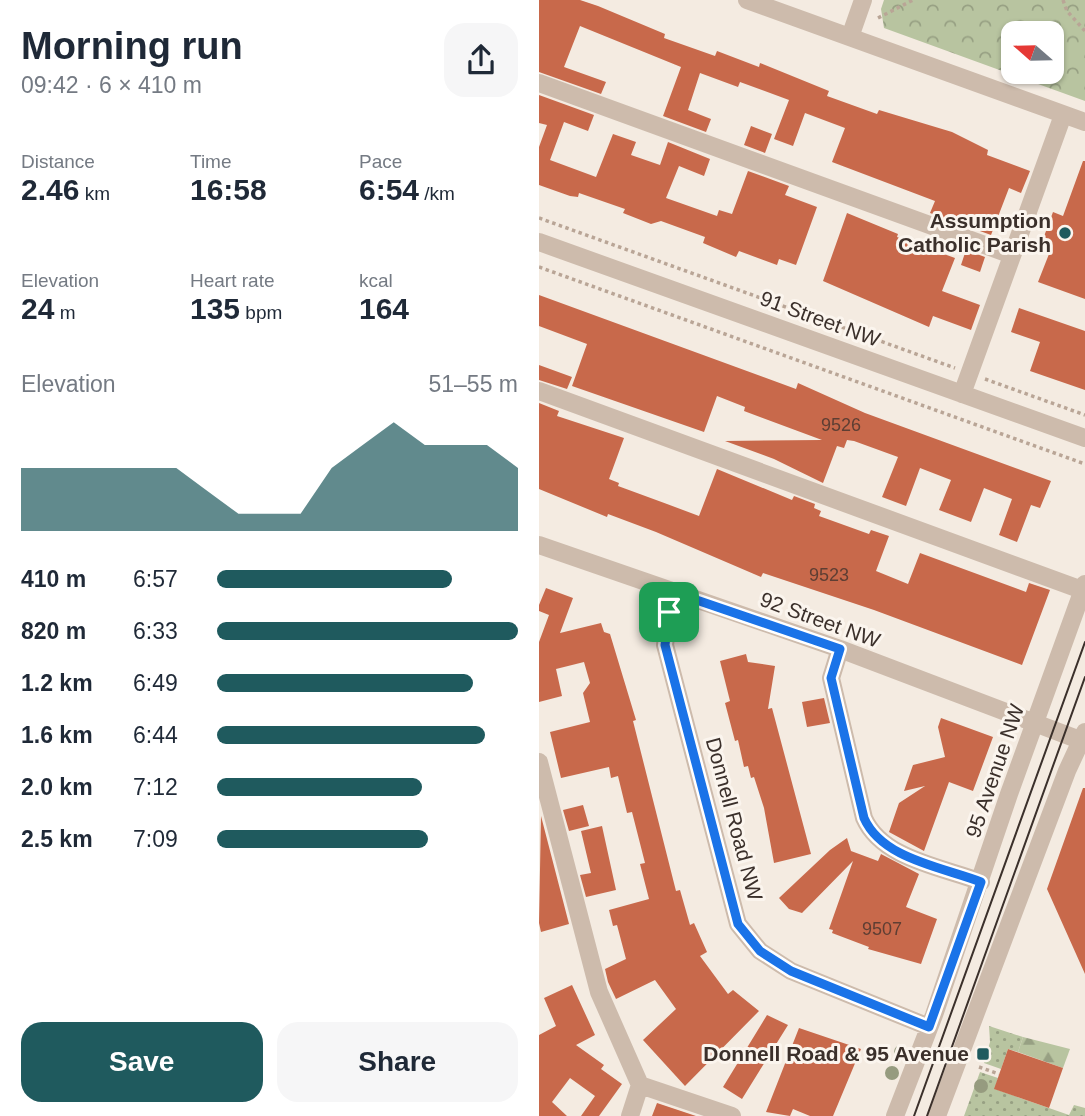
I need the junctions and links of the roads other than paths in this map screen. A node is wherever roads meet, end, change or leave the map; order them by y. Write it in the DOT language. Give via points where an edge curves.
graph roads {
  1 [pos="747,0"];
  2 [pos="863,0"];
  3 [pos="849,37"];
  4 [pos="539,83"];
  5 [pos="1063,115"];
  6 [pos="1085,122"];
  7 [pos="539,242"];
  8 [pos="1012,255"];
  9 [pos="539,391"];
  10 [pos="962,394"];
  11 [pos="1085,438"];
  12 [pos="539,545"];
  13 [pos="1084,587"];
  14 [pos="676,593"];
  15 [pos="840,649"];
  16 [pos="1035,724"];
  17 [pos="1084,738"];
  18 [pos="539,762"];
  19 [pos="981,882"];
  20 [pos="929,1027"];
  21 [pos="640,1085"];
  22 [pos="630,1116"];
  23 [pos="732,1116"];
  24 [pos="893,1116"];
  25 [pos="937,1116"];
  1 -- 3 [label="street"];
  2 -- 3 [label="street"];
  3 -- 5 [label="street"];
  4 -- 8 [label="street"];
  5 -- 6 [label="street"];
  5 -- 8 [label="street"];
  7 -- 10 [label="street, 91 Street NW"];
  8 -- 10 [label="street"];
  9 -- 13 [label="street"];
  10 -- 11 [label="street, 91 Street NW"];
  12 -- 14 [label="street, 92 Street NW"];
  13 -- 16 [label="street, 95 Avenue NW"];
  14 -- 15 [label="street, 92 Street NW"];
  14 -- 20 [label="street, Donnell Road NW" via="665,645 738,924 760,951 791,971"];
  15 -- 16 [label="street, 92 Street NW"];
  15 -- 19 [label="street" via="831,678 871,835 887,848"];
  16 -- 17 [label="street, 92 Street NW"];
  16 -- 19 [label="street, 95 Avenue NW"];
  17 -- 25 [label="street"];
  18 -- 21 [label="street" via="599,992"];
  19 -- 20 [label="street, 95 Avenue NW"];
  20 -- 24 [label="street, 95 Avenue NW"];
  21 -- 22 [label="street"];
  21 -- 23 [label="street"];
}
